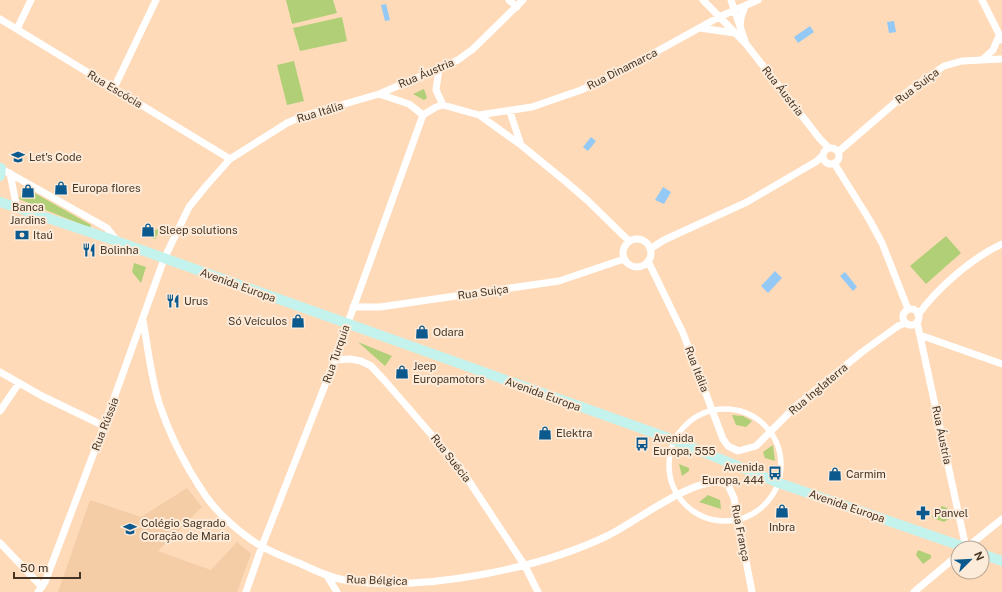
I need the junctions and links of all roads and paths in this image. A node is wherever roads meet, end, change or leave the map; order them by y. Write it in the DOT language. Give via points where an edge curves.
graph roads {
  1 [pos="31,0"];
  2 [pos="156,0"];
  3 [pos="509,0"];
  4 [pos="523,0"];
  5 [pos="703,0"];
  6 [pos="731,0"];
  7 [pos="758,0"];
  8 [pos="982,0"];
  9 [pos="745,6"];
  10 [pos="517,7"];
  11 [pos="733,12"];
  12 [pos="719,17"];
  13 [pos="0,19"];
  14 [pos="699,28"];
  15 [pos="17,29"];
  16 [pos="738,31"];
  17 [pos="1001,38"];
  18 [pos="1002,59"];
  19 [pos="982,60"];
  20 [pos="439,69"];
  21 [pos="114,88"];
  22 [pos="379,94"];
  23 [pos="443,105"];
  24 [pos="510,112"];
  25 [pos="423,115"];
  26 [pos="479,115"];
  27 [pos="522,145"];
  28 [pos="829,152"];
  29 [pos="230,159"];
  30 [pos="834,163"];
  31 [pos="3,171"];
  32 [pos="0,202"];
  33 [pos="18,209"];
  34 [pos="119,242"];
  35 [pos="627,243"];
  36 [pos="1002,244"];
  37 [pos="648,247"];
  38 [pos="624,257"];
  39 [pos="164,259"];
  40 [pos="646,263"];
  41 [pos="353,307"];
  42 [pos="908,309"];
  43 [pos="917,316"];
  44 [pos="143,321"];
  45 [pos="904,321"];
  46 [pos="346,324"];
  47 [pos="920,335"];
  48 [pos="334,360"];
  49 [pos="1002,364"];
  50 [pos="0,372"];
  51 [pos="19,384"];
  52 [pos="0,410"];
  53 [pos="713,410"];
  54 [pos="104,426"];
  55 [pos="770,430"];
  56 [pos="674,440"];
  57 [pos="738,451"];
  58 [pos="718,481"];
  59 [pos="779,482"];
  60 [pos="677,495"];
  61 [pos="739,520"];
  62 [pos="1002,520"];
  63 [pos="965,540"];
  64 [pos="977,540"];
  65 [pos="950,542"];
  66 [pos="0,543"];
  67 [pos="262,546"];
  68 [pos="990,557"];
  69 [pos="1002,561"];
  70 [pos="950,562"];
  71 [pos="525,566"];
  72 [pos="327,576"];
  73 [pos="40,590"];
  74 [pos="246,592"];
  75 [pos="337,592"];
  76 [pos="538,592"];
  77 [pos="752,592"];
  78 [pos="914,592"];
  1 -- 15 [label="street"];
  2 -- 21 [label="street"];
  3 -- 10 [label="street"];
  4 -- 10 [label="street, Rua Áustria"];
  5 -- 12 [label="street, Rua Áustria"];
  6 -- 11 [label="street, Rua Áustria"];
  7 -- 9 [label="street, Rua Dinamarca"];
  8 -- 17 [label="street"];
  9 -- 11 [label="street, Rua Dinamarca"];
  9 -- 16 [label="street"];
  10 -- 20 [label="street, Rua Áustria" via="473,49"];
  11 -- 12 [label="street, Rua Dinamarca"];
  11 -- 16 [label="street, Rua Áustria"];
  12 -- 14 [label="street, Rua Dinamarca"];
  12 -- 16 [label="street, Rua Áustria"];
  13 -- 15 [label="street, Rua Escócia"];
  14 -- 16 [label="street"];
  14 -- 24 [label="street, Rua Dinamarca" via="588,87"];
  15 -- 21 [label="street, Rua Escócia"];
  16 -- 28 [label="street, Rua Áustria"];
  17 -- 19 [label="street"];
  18 -- 19 [label="street, Rua Suiça"];
  19 -- 28 [label="street, Rua Suiça" via="962,61 944,66 911,89 846,145"];
  20 -- 22 [label="street, Rua Áustria"];
  20 -- 23 [label="street" via="436,90"];
  21 -- 29 [label="street, Rua Escócia"];
  22 -- 25 [label="street" via="409,104"];
  22 -- 29 [label="street, Rua Itália" via="303,116 287,123"];
  23 -- 25 [label="street"];
  23 -- 26 [label="street"];
  24 -- 26 [label="street, Rua Dinamarca"];
  24 -- 27 [label="street"];
  25 -- 41 [label="street, Rua Turquia"];
  26 -- 27 [label="street"];
  27 -- 35 [label="street" via="587,200"];
  28 -- 30 [label="street" via="827,162"];
  28 -- 30 [label="street" via="839,156"];
  28 -- 37 [label="street, Rua Suiça" via="747,202"];
  29 -- 39 [label="street, Rua Itália" via="189,207"];
  30 -- 42 [label="street" via="870,218"];
  31 -- 33 [label="street"];
  31 -- 34 [label="street" via="107,228"];
  32 -- 33 [label="main road, Avenida Europa"];
  33 -- 34 [label="main road, Avenida Europa"];
  34 -- 39 [label="main road, Avenida Europa"];
  35 -- 37 [label="street" via="638,239"];
  35 -- 38 [label="street"];
  36 -- 43 [label="street" via="962,270"];
  37 -- 40 [label="street"];
  38 -- 40 [label="street" via="633,266"];
  38 -- 41 [label="street, Rua Suiça" via="612,264 559,280 380,307"];
  39 -- 44 [label="street, Rua Rússia"];
  39 -- 46 [label="main road, Avenida Europa"];
  40 -- 53 [label="street, Rua Itália" via="659,283 683,333"];
  41 -- 46 [label="street, Rua Turquia"];
  42 -- 43 [label="street"];
  42 -- 45 [label="street, Rua Inglaterra" via="904,313"];
  43 -- 45 [label="street" via="911,325"];
  43 -- 47 [label="street, Rua Áustria"];
  44 -- 54 [label="street, Rua Rússia"];
  44 -- 67 [label="street, Rua Bélgica" via="159,402 178,451 206,497 235,527"];
  45 -- 55 [label="street, Rua Inglaterra" via="862,352"];
  46 -- 48 [label="street, Rua Turquia"];
  46 -- 56 [label="main road, Avenida Europa"];
  47 -- 49 [label="street"];
  47 -- 63 [label="street, Rua Áustria"];
  48 -- 67 [label="street, Rua Turquia"];
  48 -- 71 [label="street, Rua Suécia" via="350,358 361,361 371,366 385,380 462,468"];
  50 -- 51 [label="street"];
  51 -- 52 [label="street"];
  51 -- 54 [label="street"];
  53 -- 55 [label="street" via="744,412 758,419"];
  53 -- 56 [label="street" via="697,416"];
  53 -- 57 [label="street, Rua Itália" via="723,439 728,446"];
  54 -- 73 [label="street, Rua Rússia"];
  55 -- 57 [label="street, Rua Inglaterra" via="756,446"];
  55 -- 59 [label="street" via="778,446 782,464"];
  56 -- 59 [label="main road, Avenida Europa"];
  56 -- 60 [label="street" via="669,460 670,480"];
  58 -- 60 [label="street, Rua Bélgica" via="697,485"];
  58 -- 61 [label="street, Rua França" via="728,485 731,490"];
  59 -- 61 [label="street" via="770,501 755,514"];
  59 -- 65 [label="main road, Avenida Europa"];
  60 -- 61 [label="street" via="691,509 720,521"];
  60 -- 71 [label="street, Rua Bélgica" via="610,534"];
  61 -- 77 [label="street, Rua França"];
  62 -- 64 [label="street"];
  66 -- 73 [label="street"];
  67 -- 72 [label="street, Rua Bélgica"];
  67 -- 74 [label="street, Rua Turquia"];
  68 -- 69 [label="main road"];
  70 -- 78 [label="street"];
  71 -- 72 [label="street, Rua Bélgica" via="480,575 398,582 350,581"];
  71 -- 76 [label="street, Rua Suécia"];
  72 -- 75 [label="street"];
}
